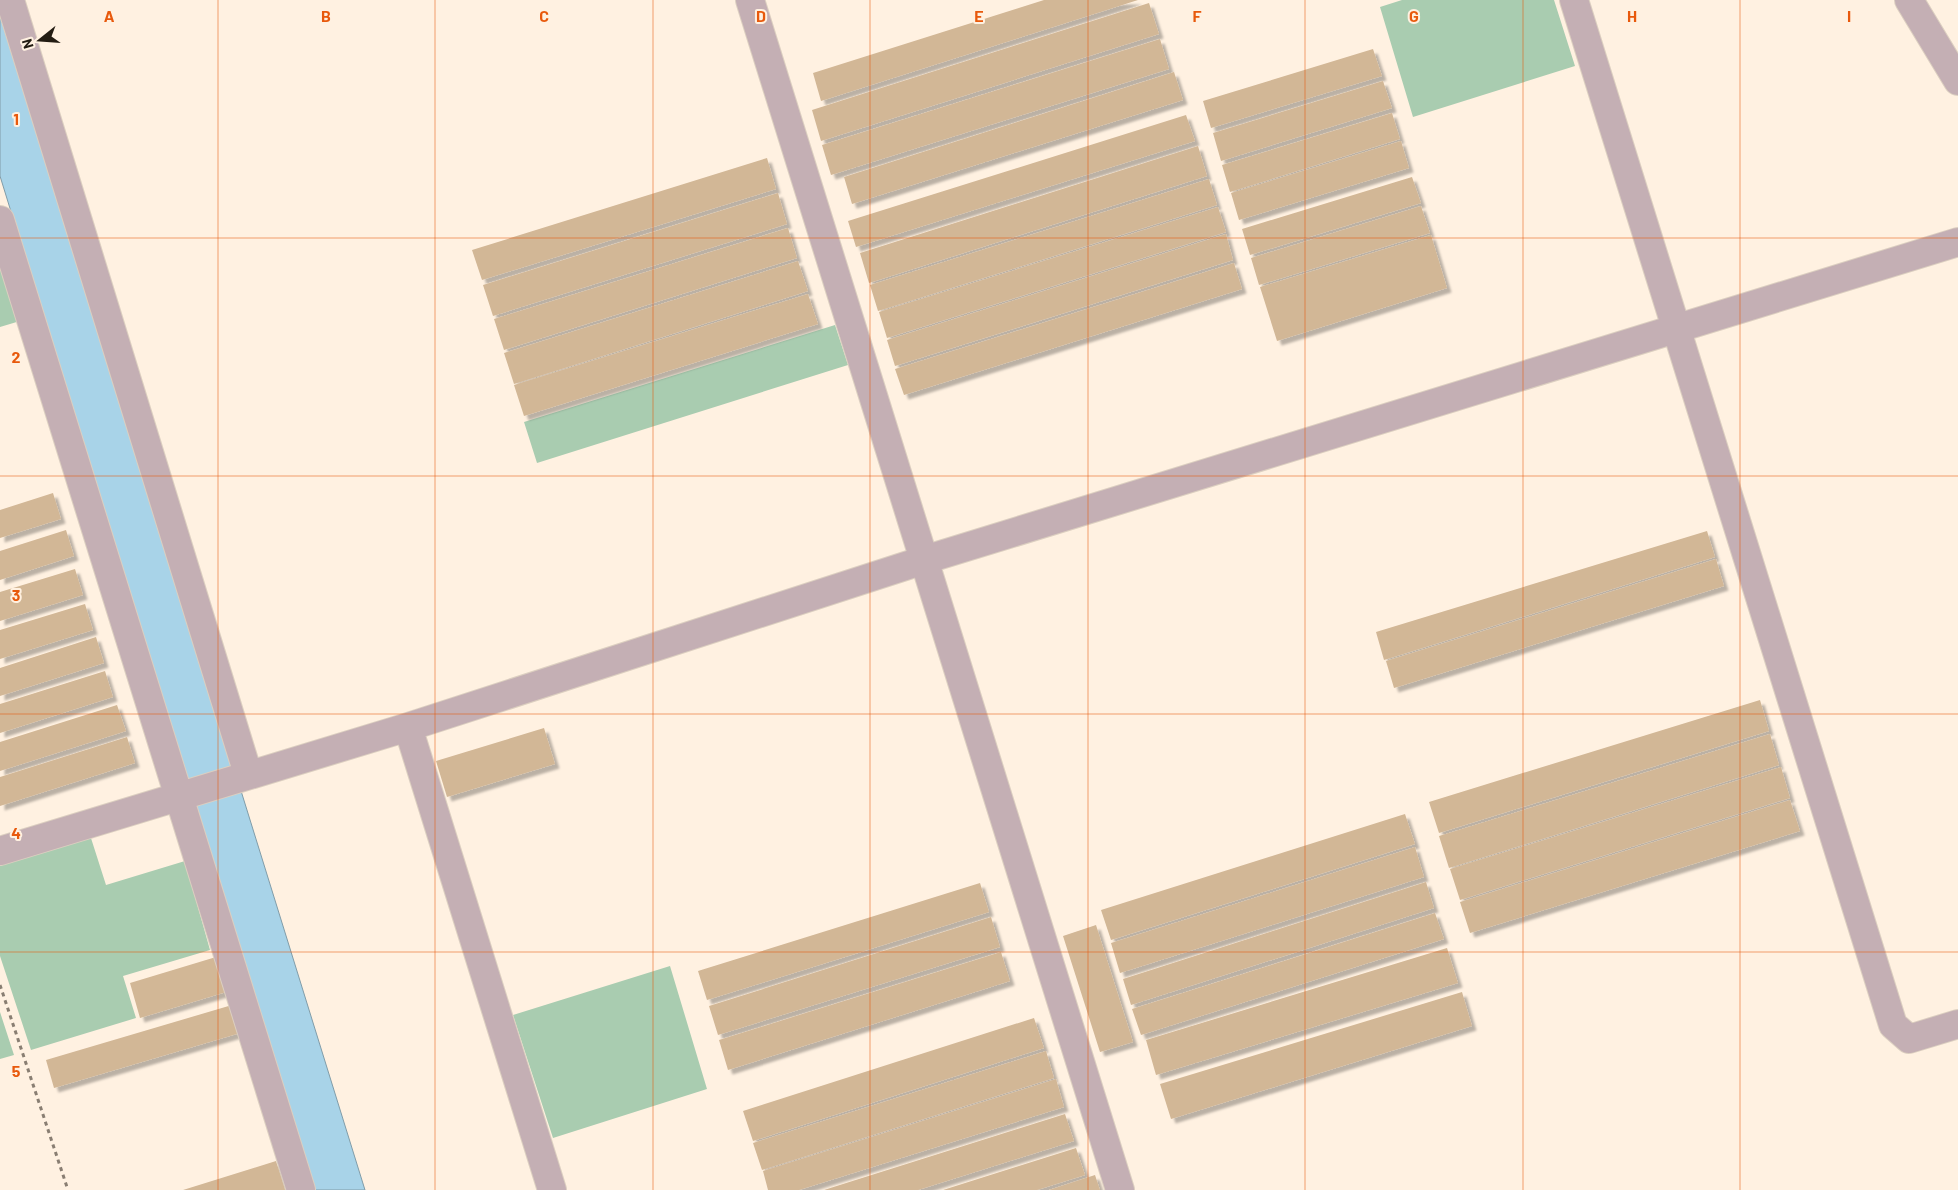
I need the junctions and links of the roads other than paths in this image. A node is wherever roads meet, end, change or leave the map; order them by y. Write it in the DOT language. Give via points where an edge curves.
graph roads {
  1 [pos="10,0"];
  2 [pos="750,0"];
  3 [pos="1574,0"];
  4 [pos="1909,0"];
  5 [pos="1958,82"];
  6 [pos="0,220"];
  7 [pos="1958,242"];
  8 [pos="1675,328"];
  9 [pos="924,560"];
  10 [pos="408,727"];
  11 [pos="248,774"];
  12 [pos="179,796"];
  13 [pos="0,851"];
  14 [pos="1958,1024"];
  15 [pos="301,1190"];
  16 [pos="552,1190"];
  17 [pos="1120,1190"];
  1 -- 11 [label="street"];
  2 -- 9 [label="street"];
  3 -- 8 [label="street"];
  4 -- 5 [label="street"];
  6 -- 12 [label="street"];
  7 -- 8 [label="street"];
  8 -- 9 [label="street"];
  8 -- 14 [label="street" via="1893,1025 1909,1039"];
  9 -- 10 [label="street"];
  9 -- 17 [label="street"];
  10 -- 11 [label="street"];
  10 -- 16 [label="street"];
  11 -- 12 [label="street"];
  12 -- 13 [label="street"];
  12 -- 15 [label="street"];
}
